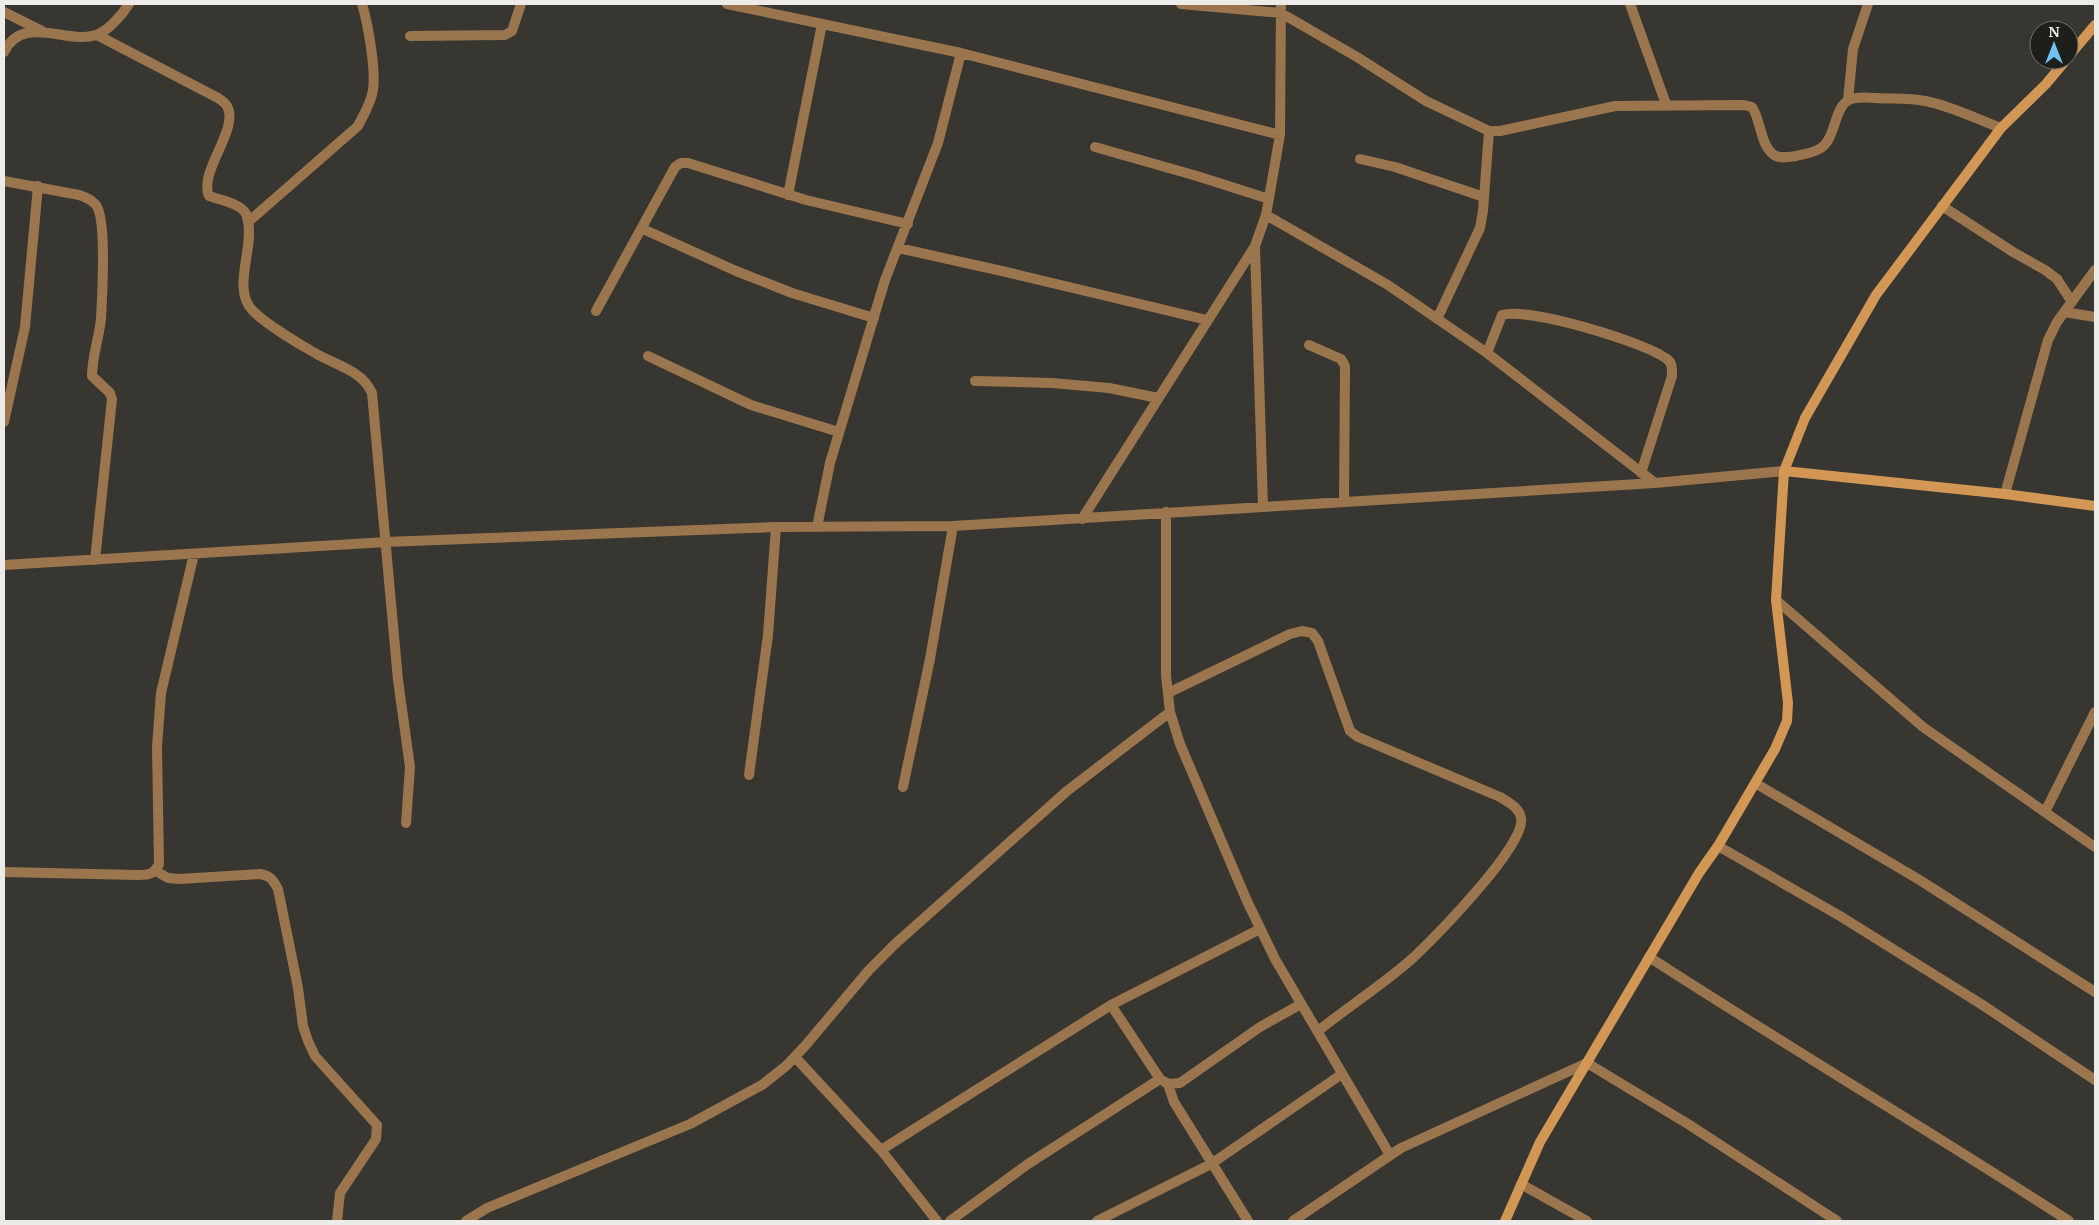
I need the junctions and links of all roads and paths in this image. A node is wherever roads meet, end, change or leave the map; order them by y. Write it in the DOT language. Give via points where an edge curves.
graph roads {
  1 [pos="129,4"];
  2 [pos="362,4"];
  3 [pos="521,4"];
  4 [pos="727,4"];
  5 [pos="1181,4"];
  6 [pos="1630,4"];
  7 [pos="1868,4"];
  8 [pos="766,8"];
  9 [pos="1281,8"];
  10 [pos="4,12"];
  11 [pos="822,24"];
  12 [pos="2095,25"];
  13 [pos="42,31"];
  14 [pos="97,35"];
  15 [pos="410,36"];
  16 [pos="2079,44"];
  17 [pos="4,52"];
  18 [pos="961,53"];
  19 [pos="2058,70"];
  20 [pos="1848,100"];
  21 [pos="1666,104"];
  22 [pos="2001,128"];
  23 [pos="1490,131"];
  24 [pos="1280,134"];
  25 [pos="1096,147"];
  26 [pos="1360,159"];
  27 [pos="4,181"];
  28 [pos="38,186"];
  29 [pos="788,195"];
  30 [pos="1484,197"];
  31 [pos="1269,199"];
  32 [pos="1942,206"];
  33 [pos="1266,215"];
  34 [pos="248,222"];
  35 [pos="908,224"];
  36 [pos="642,229"];
  37 [pos="1255,246"];
  38 [pos="898,248"];
  39 [pos="2095,270"];
  40 [pos="2072,302"];
  41 [pos="596,311"];
  42 [pos="2064,312"];
  43 [pos="2095,317"];
  44 [pos="874,318"];
  45 [pos="1437,319"];
  46 [pos="1208,320"];
  47 [pos="1309,345"];
  48 [pos="1488,353"];
  49 [pos="648,356"];
  50 [pos="975,381"];
  51 [pos="1158,398"];
  52 [pos="4,422"];
  53 [pos="839,432"];
  54 [pos="1784,471"];
  55 [pos="1641,473"];
  56 [pos="1655,484"];
  57 [pos="2005,494"];
  58 [pos="1344,502"];
  59 [pos="1263,506"];
  60 [pos="2095,506"];
  61 [pos="1166,512"];
  62 [pos="1082,519"];
  63 [pos="953,526"];
  64 [pos="776,527"];
  65 [pos="817,527"];
  66 [pos="386,542"];
  67 [pos="194,554"];
  68 [pos="95,560"];
  69 [pos="4,565"];
  70 [pos="1776,600"];
  71 [pos="1168,693"];
  72 [pos="1170,712"];
  73 [pos="2095,712"];
  74 [pos="749,775"];
  75 [pos="1755,783"];
  76 [pos="904,787"];
  77 [pos="2045,812"];
  78 [pos="406,823"];
  79 [pos="1718,846"];
  80 [pos="2095,847"];
  81 [pos="156,870"];
  82 [pos="4,872"];
  83 [pos="1260,929"];
  84 [pos="1649,957"];
  85 [pos="2095,992"];
  86 [pos="1302,1004"];
  87 [pos="1111,1005"];
  88 [pos="1318,1031"];
  89 [pos="795,1057"];
  90 [pos="1587,1063"];
  91 [pos="1342,1074"];
  92 [pos="2095,1080"];
  93 [pos="1164,1082"];
  94 [pos="881,1150"];
  95 [pos="1390,1155"];
  96 [pos="1211,1164"];
  97 [pos="1521,1184"];
  98 [pos="337,1221"];
  99 [pos="466,1221"];
  100 [pos="937,1221"];
  101 [pos="950,1221"];
  102 [pos="1097,1221"];
  103 [pos="1248,1221"];
  104 [pos="1293,1221"];
  105 [pos="1505,1221"];
  106 [pos="1587,1221"];
  107 [pos="1837,1221"];
  108 [pos="2069,1221"];
  1 -- 14 [label="street"];
  2 -- 34 [label="street" via="373,64 374,89 369,107 358,126"];
  3 -- 15 [label="street" via="512,31 505,35"];
  4 -- 8 [label="street"];
  5 -- 9 [label="street"];
  6 -- 21 [label="street"];
  7 -- 20 [label="street" via="1853,49"];
  8 -- 11 [label="street"];
  9 -- 23 [label="street" via="1426,101"];
  9 -- 24 [label="street"];
  10 -- 13 [label="street"];
  11 -- 18 [label="street"];
  11 -- 29 [label="street"];
  12 -- 16 [label="street"];
  13 -- 14 [label="street" via="81,38"];
  13 -- 17 [label="street" via="19,36"];
  14 -- 34 [label="street" via="218,98 227,107 226,133 206,189 210,196 246,212"];
  18 -- 24 [label="street"];
  18 -- 35 [label="street" via="938,143"];
  19 -- 22 [label="street"];
  20 -- 21 [label="street" via="1823,147 1781,158 1767,146 1752,106"];
  20 -- 22 [label="street" via="1926,101"];
  21 -- 23 [label="street" via="1614,106"];
  22 -- 32 [label="street"];
  23 -- 30 [label="street"];
  24 -- 31 [label="street"];
  25 -- 31 [label="street"];
  26 -- 30 [label="street" via="1395,167"];
  27 -- 28 [label="street"];
  28 -- 52 [label="street" via="25,327"];
  28 -- 68 [label="street" via="89,199 97,206 101,217 101,318 92,376 110,392 112,399"];
  29 -- 35 [label="street"];
  29 -- 36 [label="street" via="681,163 675,167"];
  30 -- 45 [label="street" via="1480,228"];
  31 -- 33 [label="street"];
  32 -- 40 [label="street" via="2045,270 2057,279"];
  32 -- 54 [label="street" via="1876,295 1805,418"];
  33 -- 37 [label="street"];
  33 -- 45 [label="street" via="1388,285"];
  34 -- 66 [label="street" via="249,243 242,284 244,297 252,309 315,354 359,376 372,394"];
  35 -- 38 [label="street"];
  36 -- 41 [label="street"];
  36 -- 44 [label="street" via="784,290"];
  37 -- 46 [label="street"];
  37 -- 59 [label="street"];
  38 -- 44 [label="street"];
  38 -- 46 [label="street"];
  39 -- 40 [label="street"];
  40 -- 42 [label="street"];
  42 -- 43 [label="street"];
  42 -- 57 [label="street" via="2048,340"];
  44 -- 53 [label="street"];
  45 -- 48 [label="street"];
  46 -- 51 [label="street"];
  47 -- 58 [label="street" via="1341,359 1345,366"];
  48 -- 55 [label="street"];
  48 -- 55 [label="street" via="1502,316 1511,313 1592,330 1669,360 1673,366 1672,376"];
  49 -- 53 [label="street" via="751,405"];
  50 -- 51 [label="street" via="1109,388"];
  51 -- 62 [label="street"];
  53 -- 65 [label="street" via="824,482"];
  54 -- 56 [label="street"];
  54 -- 57 [label="street"];
  54 -- 70 [label="street"];
  55 -- 56 [label="street"];
  56 -- 58 [label="street"];
  57 -- 60 [label="street"];
  58 -- 59 [label="street"];
  59 -- 61 [label="street"];
  61 -- 62 [label="street"];
  61 -- 71 [label="street"];
  62 -- 63 [label="street"];
  63 -- 65 [label="street"];
  63 -- 76 [label="street"];
  64 -- 65 [label="street"];
  64 -- 66 [label="street"];
  64 -- 74 [label="street" via="768,635"];
  66 -- 67 [label="street"];
  66 -- 78 [label="street" via="398,680 410,767"];
  67 -- 68 [label="street"];
  67 -- 81 [label="street" via="161,693 157,747 159,864"];
  68 -- 69 [label="street"];
  70 -- 75 [label="street" via="1788,721"];
  70 -- 77 [label="street" via="1922,727"];
  71 -- 72 [label="street"];
  71 -- 88 [label="street" via="1290,634 1312,633 1318,641 1350,731 1518,809 1522,819 1520,832 1508,852 1450,920 1413,958"];
  72 -- 83 [label="street" via="1180,744"];
  72 -- 89 [label="street" via="1067,791 895,944"];
  73 -- 77 [label="street"];
  75 -- 79 [label="street"];
  75 -- 85 [label="street" via="1918,878"];
  77 -- 80 [label="street"];
  79 -- 84 [label="street"];
  79 -- 92 [label="street" via="1840,916"];
  81 -- 82 [label="street" via="138,875"];
  81 -- 98 [label="street" via="168,878 179,880 267,875 278,889 308,1041 316,1056 377,1125 376,1139 340,1193"];
  83 -- 86 [label="street"];
  83 -- 87 [label="street"];
  84 -- 90 [label="street"];
  84 -- 108 [label="street"];
  86 -- 88 [label="street"];
  86 -- 93 [label="street" via="1260,1027 1180,1084"];
  87 -- 93 [label="street"];
  87 -- 94 [label="street"];
  88 -- 91 [label="street"];
  89 -- 94 [label="street"];
  89 -- 99 [label="street" via="762,1085 690,1124 534,1187"];
  90 -- 95 [label="street"];
  90 -- 97 [label="street" via="1540,1142"];
  90 -- 107 [label="street"];
  91 -- 95 [label="street"];
  91 -- 96 [label="street"];
  93 -- 96 [label="street"];
  93 -- 101 [label="street" via="1028,1164"];
  94 -- 100 [label="street"];
  95 -- 104 [label="street"];
  96 -- 102 [label="street"];
  96 -- 103 [label="street"];
  97 -- 105 [label="street"];
  97 -- 106 [label="street"];
}
